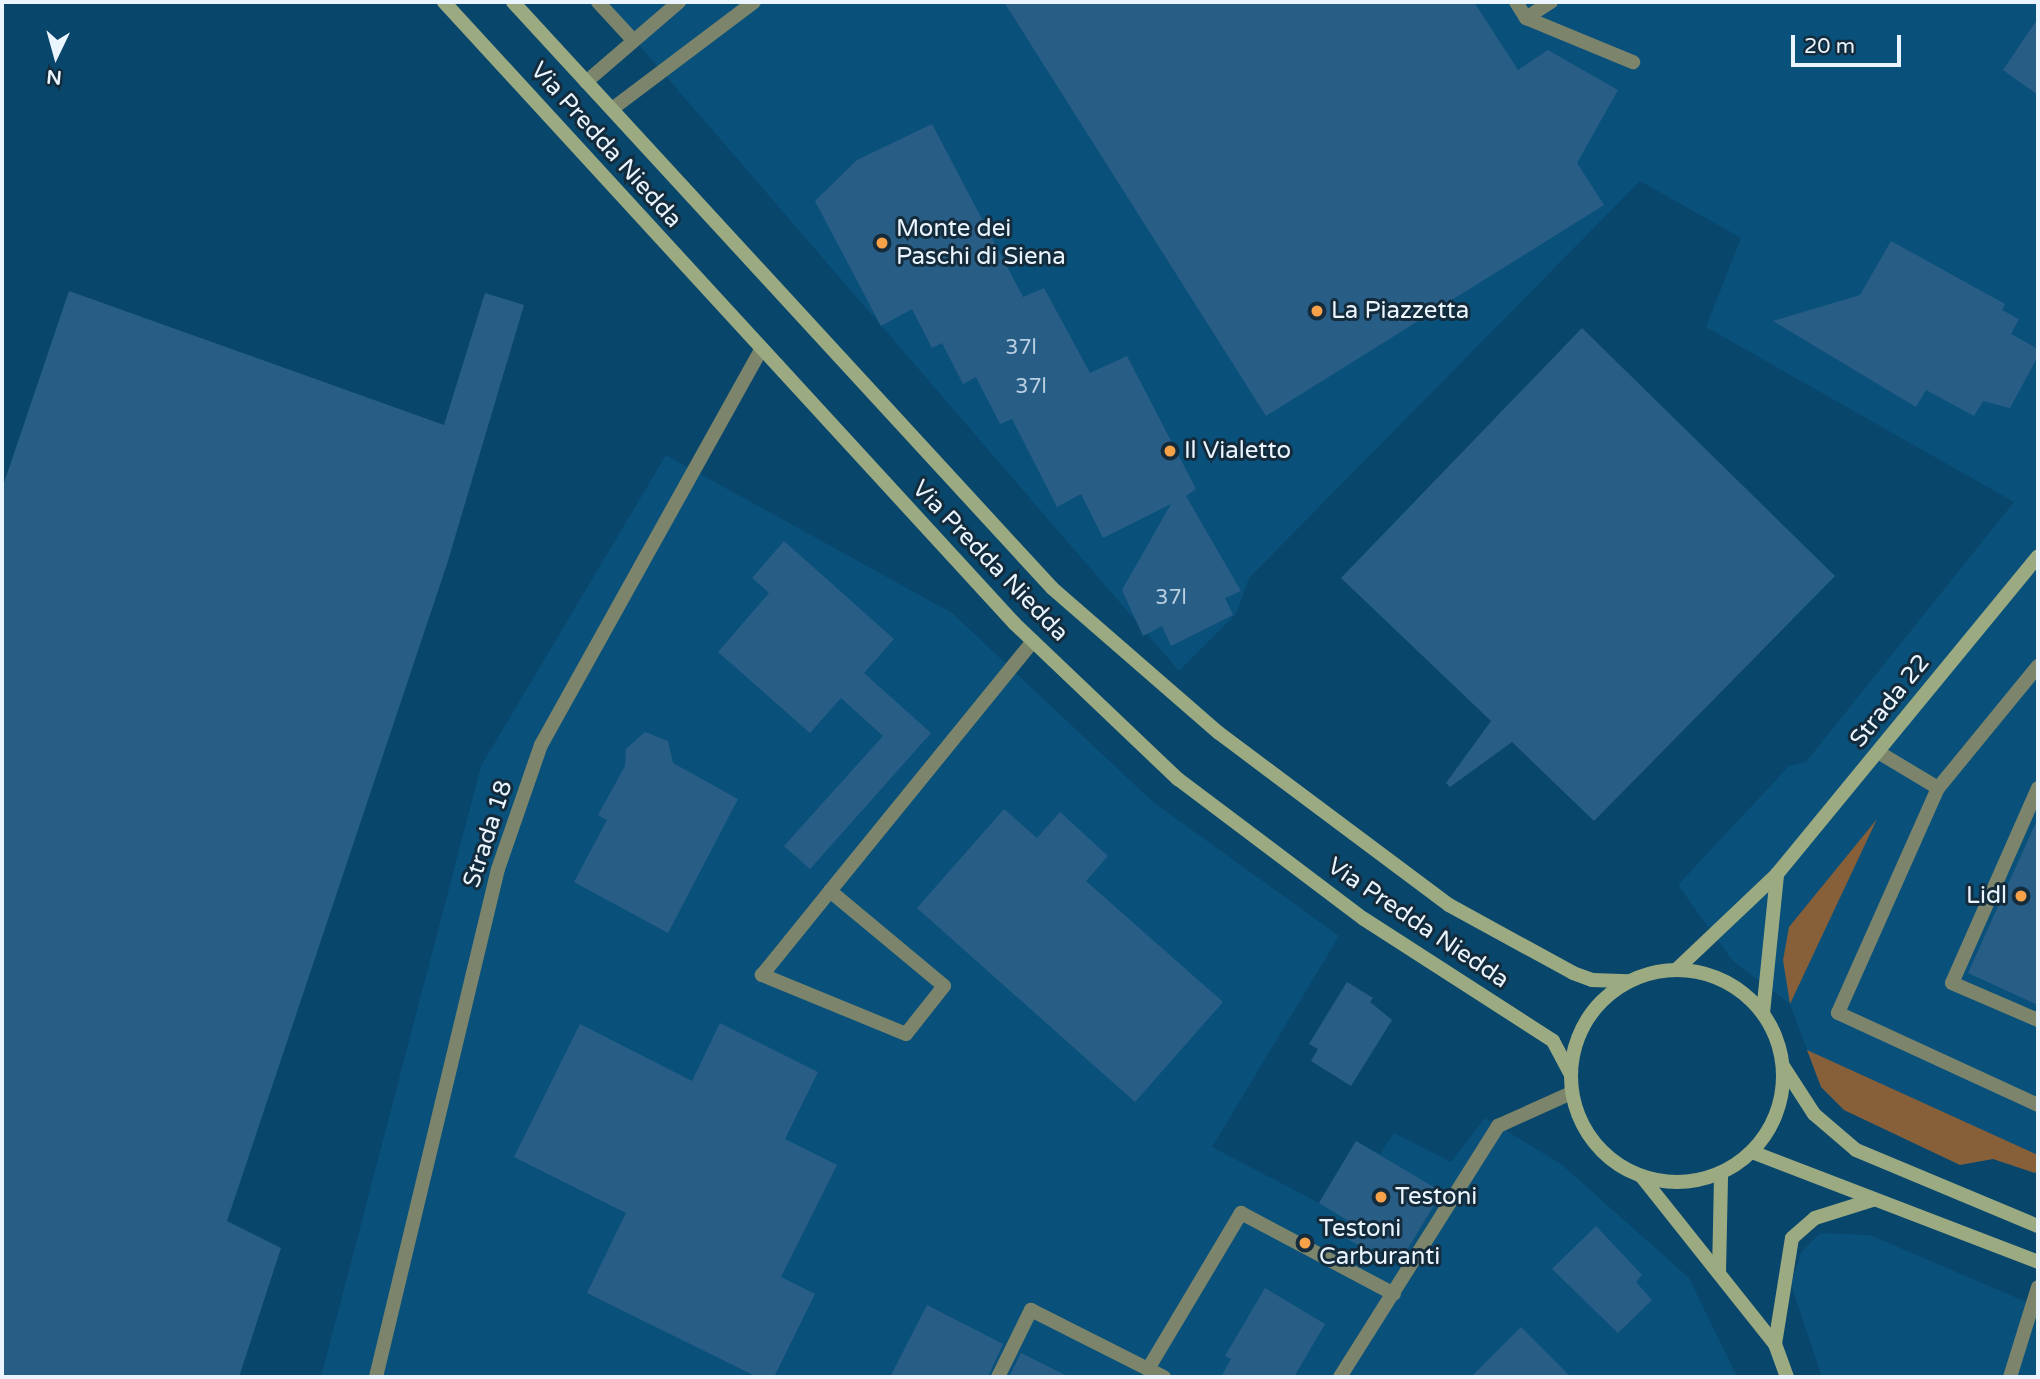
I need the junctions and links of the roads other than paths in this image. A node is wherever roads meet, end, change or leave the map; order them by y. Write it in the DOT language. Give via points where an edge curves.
graph roads {
  1 [pos="444,2"];
  2 [pos="513,2"];
  3 [pos="598,2"];
  4 [pos="680,2"];
  5 [pos="754,2"];
  6 [pos="1516,2"];
  7 [pos="1551,2"];
  8 [pos="1525,18"];
  9 [pos="632,39"];
  10 [pos="1633,62"];
  11 [pos="586,82"];
  12 [pos="612,108"];
  13 [pos="761,350"];
  14 [pos="2038,556"];
  15 [pos="1033,641"];
  16 [pos="2038,666"];
  17 [pos="1878,751"];
  18 [pos="1938,788"];
  19 [pos="2038,788"];
  20 [pos="1777,874"];
  21 [pos="830,891"];
  22 [pos="1676,970"];
  23 [pos="1629,981"];
  24 [pos="1763,1013"];
  25 [pos="2038,1020"];
  26 [pos="1783,1065"];
  27 [pos="1570,1073"];
  28 [pos="1571,1093"];
  29 [pos="2038,1105"];
  30 [pos="1752,1152"];
  31 [pos="1721,1174"];
  32 [pos="1642,1177"];
  33 [pos="1872,1200"];
  34 [pos="2038,1226"];
  35 [pos="2038,1262"];
  36 [pos="1719,1273"];
  37 [pos="2038,1287"];
  38 [pos="1394,1294"];
  39 [pos="1775,1344"];
  40 [pos="1148,1369"];
  41 [pos="376,1377"];
  42 [pos="998,1377"];
  43 [pos="1164,1377"];
  44 [pos="1340,1377"];
  45 [pos="1787,1377"];
  46 [pos="2010,1377"];
  1 -- 13 [label="main road, Via Predda Niedda"];
  2 -- 11 [label="main road, Via Predda Niedda"];
  3 -- 9 [label="street"];
  4 -- 9 [label="street, Via Predda Niedda"];
  5 -- 12 [label="street"];
  6 -- 8 [label="street"];
  7 -- 8 [label="street"];
  8 -- 10 [label="street"];
  9 -- 11 [label="street, Via Predda Niedda"];
  11 -- 12 [label="main road, Via Predda Niedda"];
  12 -- 23 [label="main road, Via Predda Niedda" via="1052,588 1219,733 1449,905 1573,973 1592,980"];
  13 -- 15 [label="main road, Via Predda Niedda"];
  13 -- 41 [label="street, Strada 18" via="541,746 498,869"];
  14 -- 17 [label="main road, Strada 22"];
  15 -- 21 [label="street"];
  15 -- 27 [label="main road, Via Predda Niedda" via="1178,779 1364,919 1553,1041"];
  16 -- 18 [label="street"];
  17 -- 18 [label="street"];
  17 -- 20 [label="main road, Strada 22"];
  18 -- 29 [label="street" via="1838,1013"];
  19 -- 25 [label="street" via="1952,984"];
  20 -- 22 [label="main road, Strada 22"];
  20 -- 24 [label="main road"];
  21 -- 21 [label="street" via="762,975 906,1034 944,986"];
  22 -- 23 [label="main road"];
  22 -- 24 [label="main road" via="1724,981"];
  23 -- 27 [label="main road" via="1593,1010 1573,1050"];
  24 -- 26 [label="main road"];
  26 -- 30 [label="main road" via="1782,1097 1771,1127"];
  26 -- 34 [label="main road" via="1814,1114 1856,1150"];
  27 -- 28 [label="main road"];
  28 -- 32 [label="main road" via="1595,1145"];
  28 -- 38 [label="street" via="1498,1126"];
  30 -- 31 [label="main road"];
  30 -- 33 [label="main road"];
  31 -- 32 [label="main road" via="1682,1182"];
  31 -- 36 [label="main road"];
  32 -- 36 [label="main road"];
  33 -- 35 [label="main road"];
  33 -- 39 [label="main road" via="1815,1218 1791,1238"];
  36 -- 39 [label="main road"];
  37 -- 46 [label="street"];
  38 -- 40 [label="street" via="1241,1213"];
  38 -- 44 [label="street"];
  39 -- 45 [label="main road"];
  40 -- 42 [label="street" via="1031,1310"];
  40 -- 43 [label="street"];
}
